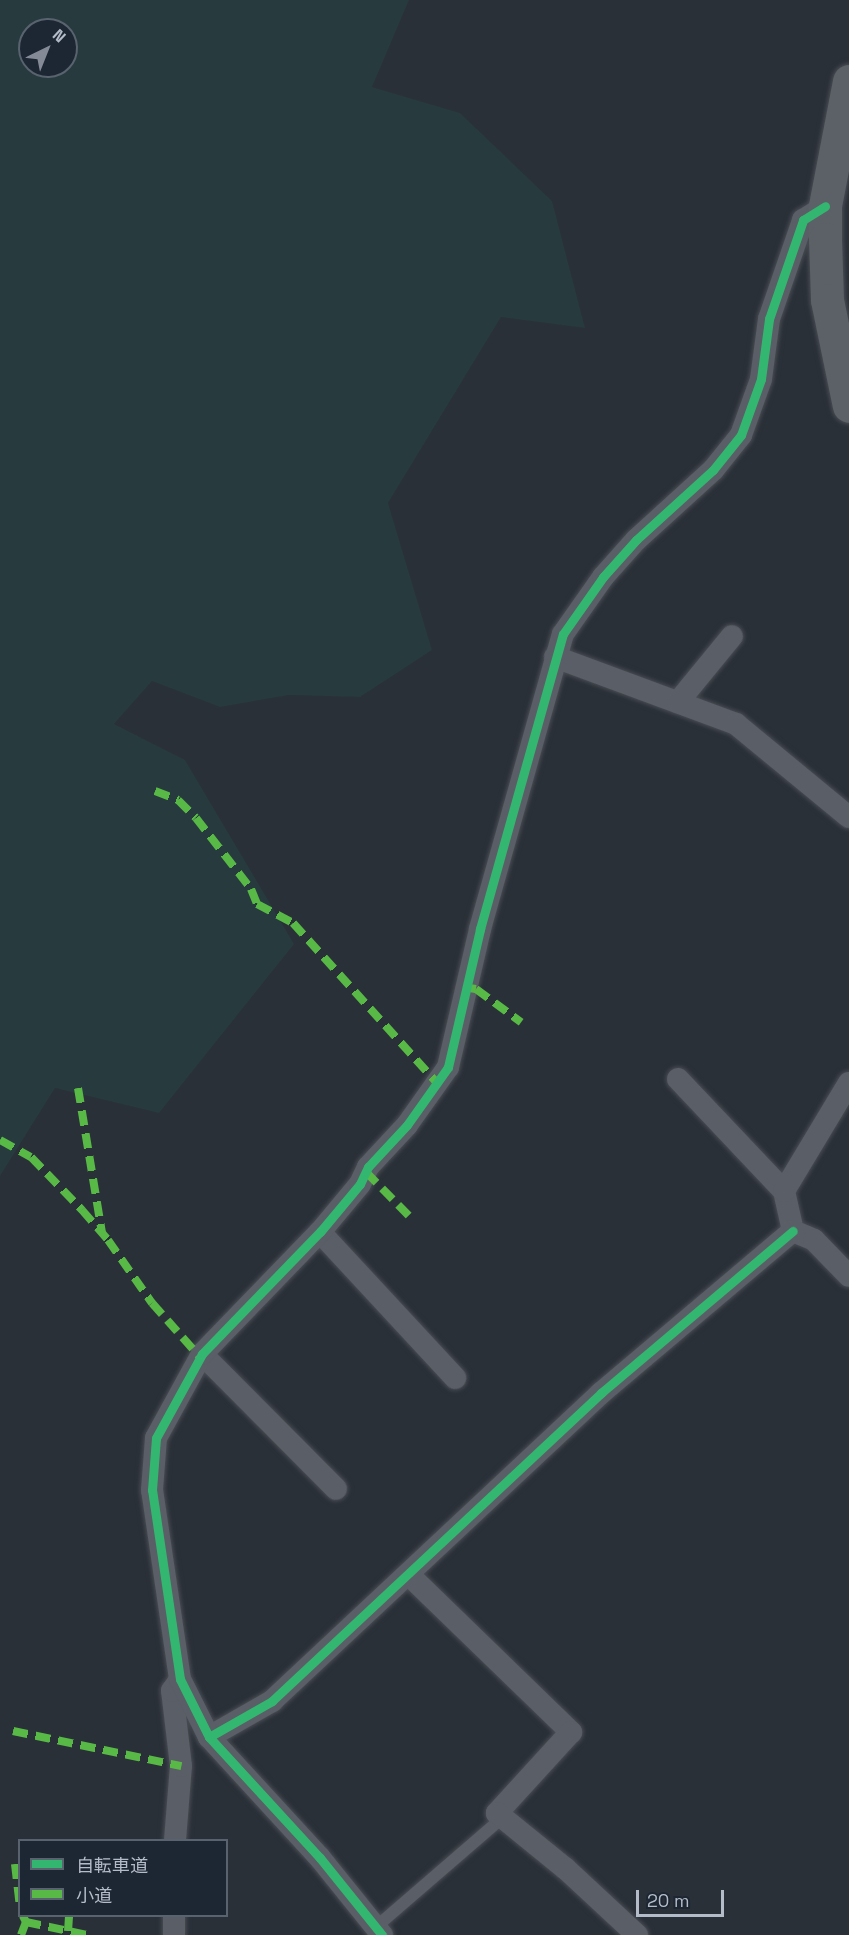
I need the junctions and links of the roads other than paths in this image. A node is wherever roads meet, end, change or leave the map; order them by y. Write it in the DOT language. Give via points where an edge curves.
graph roads {
  1 [pos="849,81"];
  2 [pos="825,206"];
  3 [pos="849,406"];
  4 [pos="732,636"];
  5 [pos="555,657"];
  6 [pos="678,702"];
  7 [pos="849,817"];
  8 [pos="678,1079"];
  9 [pos="849,1083"];
  10 [pos="784,1191"];
  11 [pos="320,1232"];
  12 [pos="793,1232"];
  13 [pos="849,1276"];
  14 [pos="202,1354"];
  15 [pos="455,1378"];
  16 [pos="336,1489"];
  17 [pos="409,1575"];
  18 [pos="180,1679"];
  19 [pos="210,1737"];
  20 [pos="502,1818"];
  21 [pos="175,1839"];
  22 [pos="174,1917"];
  23 [pos="380,1930"];
  24 [pos="174,1935"];
  25 [pos="637,1935"];
  1 -- 2 [label="main road"];
  2 -- 3 [label="main road" via="827,300"];
  2 -- 5 [label="street" via="803,220 769,320 761,379 741,435 713,470 636,540 603,577 563,634"];
  4 -- 6 [label="street"];
  5 -- 6 [label="street"];
  5 -- 11 [label="street" via="480,929 448,1067 407,1125"];
  6 -- 7 [label="street" via="736,724"];
  8 -- 10 [label="street"];
  9 -- 10 [label="street"];
  10 -- 12 [label="street"];
  11 -- 14 [label="street"];
  11 -- 15 [label="street"];
  12 -- 13 [label="street" via="814,1240"];
  12 -- 17 [label="street" via="601,1393"];
  14 -- 16 [label="street"];
  14 -- 18 [label="street" via="156,1438 152,1490"];
  17 -- 19 [label="street" via="273,1701"];
  17 -- 20 [label="street" via="571,1732 497,1813"];
  18 -- 19 [label="street"];
  18 -- 21 [label="street" via="172,1691 181,1766"];
  19 -- 23 [label="street"];
  20 -- 23 [label="lane"];
  20 -- 25 [label="street" via="566,1869"];
  22 -- 24 [label="street"];
}
